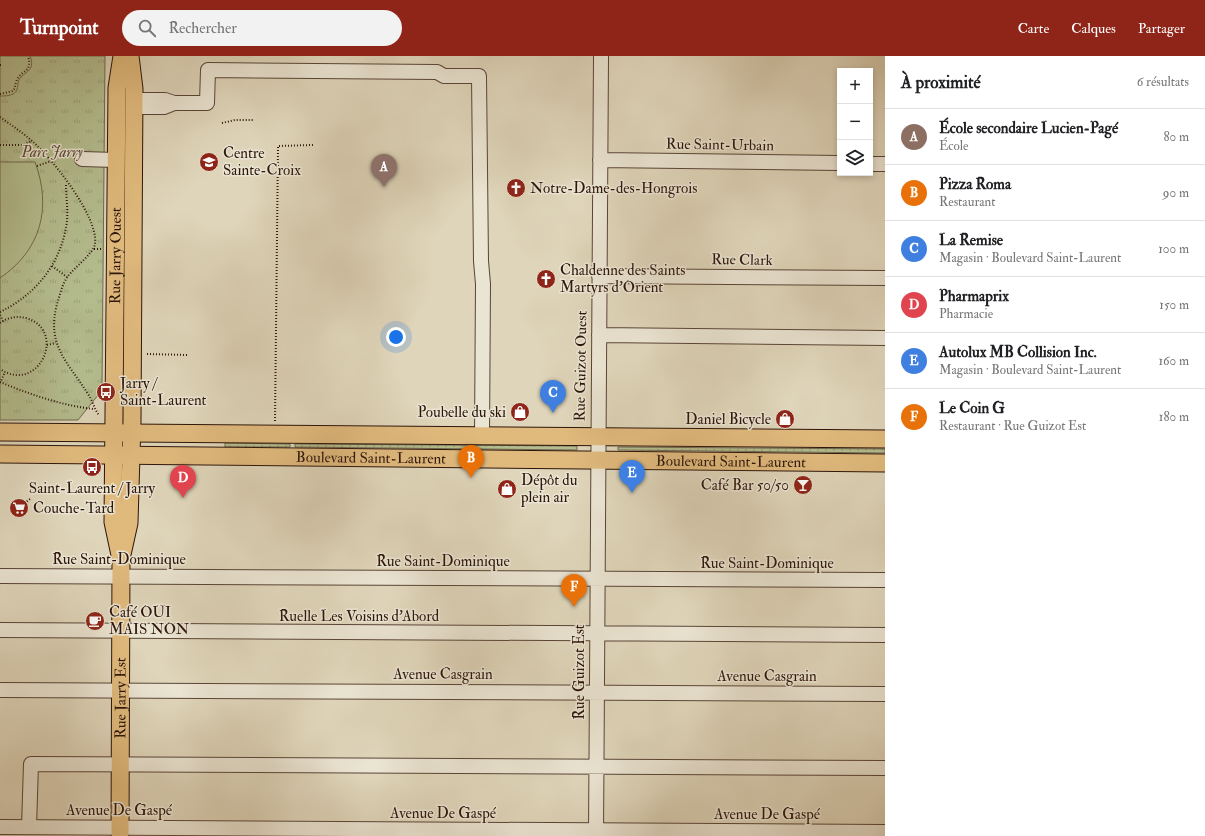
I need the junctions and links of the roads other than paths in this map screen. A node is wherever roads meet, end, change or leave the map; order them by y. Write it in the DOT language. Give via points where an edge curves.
graph roads {
  1 [pos="122,56"];
  2 [pos="130,56"];
  3 [pos="601,56"];
  4 [pos="134,104"];
  5 [pos="82,159"];
  6 [pos="116,160"];
  7 [pos="600,160"];
  8 [pos="837,164"];
  9 [pos="873,164"];
  10 [pos="885,164"];
  11 [pos="599,276"];
  12 [pos="885,278"];
  13 [pos="599,335"];
  14 [pos="885,338"];
  15 [pos="0,432"];
  16 [pos="114,433"];
  17 [pos="131,433"];
  18 [pos="482,436"];
  19 [pos="598,436"];
  20 [pos="885,439"];
  21 [pos="0,454"];
  22 [pos="122,456"];
  23 [pos="598,460"];
  24 [pos="885,463"];
  25 [pos="121,568"];
  26 [pos="0,576"];
  27 [pos="597,579"];
  28 [pos="885,580"];
  29 [pos="0,630"];
  30 [pos="121,631"];
  31 [pos="596,634"];
  32 [pos="885,635"];
  33 [pos="0,690"];
  34 [pos="121,690"];
  35 [pos="596,692"];
  36 [pos="885,694"];
  37 [pos="121,764"];
  38 [pos="596,767"];
  39 [pos="885,768"];
  40 [pos="0,827"];
  41 [pos="29,827"];
  42 [pos="120,832"];
  43 [pos="885,832"];
  44 [pos="596,833"];
  1 -- 6 [label="main road, Rue Jarry Ouest" via="117,88"];
  2 -- 4 [label="main road, Rue Jarry Ouest"];
  3 -- 7 [label="street, Rue Guizot Ouest"];
  4 -- 17 [label="main road, Rue Jarry Ouest"];
  4 -- 18 [label="street" via="164,107 174,103 207,104 208,70 437,72 444,76 479,76 481,261 484,284"];
  5 -- 6 [label="street"];
  6 -- 16 [label="main road, Rue Jarry Ouest"];
  7 -- 8 [label="street, Rue Saint-Urbain"];
  7 -- 11 [label="street, Rue Guizot Ouest"];
  9 -- 10 [label="street"];
  11 -- 12 [label="street, Rue Clark"];
  11 -- 13 [label="street, Rue Guizot Ouest"];
  13 -- 14 [label="street"];
  13 -- 19 [label="street, Rue Guizot Ouest"];
  15 -- 16 [label="main road, Boulevard Saint-Laurent"];
  16 -- 17 [label="main road, Boulevard Saint-Laurent"];
  16 -- 22 [label="main road, Rue Jarry Ouest"];
  17 -- 18 [label="main road, Boulevard Saint-Laurent"];
  17 -- 22 [label="main road, Rue Jarry Ouest"];
  18 -- 19 [label="main road, Boulevard Saint-Laurent"];
  19 -- 20 [label="main road, Boulevard Saint-Laurent"];
  19 -- 23 [label="street, Rue Guizot Est"];
  21 -- 22 [label="main road, Boulevard Saint-Laurent"];
  22 -- 23 [label="main road, Boulevard Saint-Laurent"];
  22 -- 25 [label="main road, Rue Jarry Est" via="113,522"];
  23 -- 24 [label="main road, Boulevard Saint-Laurent"];
  23 -- 27 [label="street, Rue Guizot Est"];
  25 -- 26 [label="street, Rue Saint-Dominique"];
  25 -- 27 [label="street, Rue Saint-Dominique"];
  25 -- 30 [label="main road, Rue Jarry Est"];
  27 -- 28 [label="street, Rue Saint-Dominique"];
  27 -- 31 [label="street, Rue Guizot Est"];
  29 -- 30 [label="street, Ruelle Les Voisins d’Abord"];
  30 -- 31 [label="street, Ruelle Les Voisins d’Abord"];
  30 -- 34 [label="main road, Rue Jarry Est"];
  31 -- 32 [label="street, Ruelle Les Voisins d’Abord"];
  31 -- 35 [label="street, Rue Guizot Est"];
  33 -- 34 [label="street, Avenue Casgrain"];
  34 -- 35 [label="street, Avenue Casgrain"];
  34 -- 37 [label="main road, Rue Jarry Est"];
  35 -- 36 [label="street, Avenue Casgrain"];
  35 -- 38 [label="street, Rue Guizot Est"];
  37 -- 38 [label="street"];
  37 -- 41 [label="street" via="31,764"];
  37 -- 42 [label="main road, Rue Jarry Est"];
  38 -- 39 [label="street"];
  38 -- 44 [label="street, Rue Guizot Est"];
  40 -- 41 [label="street, Avenue De Gaspé"];
  41 -- 42 [label="street, Avenue De Gaspé"];
  42 -- 44 [label="street, Avenue De Gaspé"];
  43 -- 44 [label="street, Avenue De Gaspé"];
}
